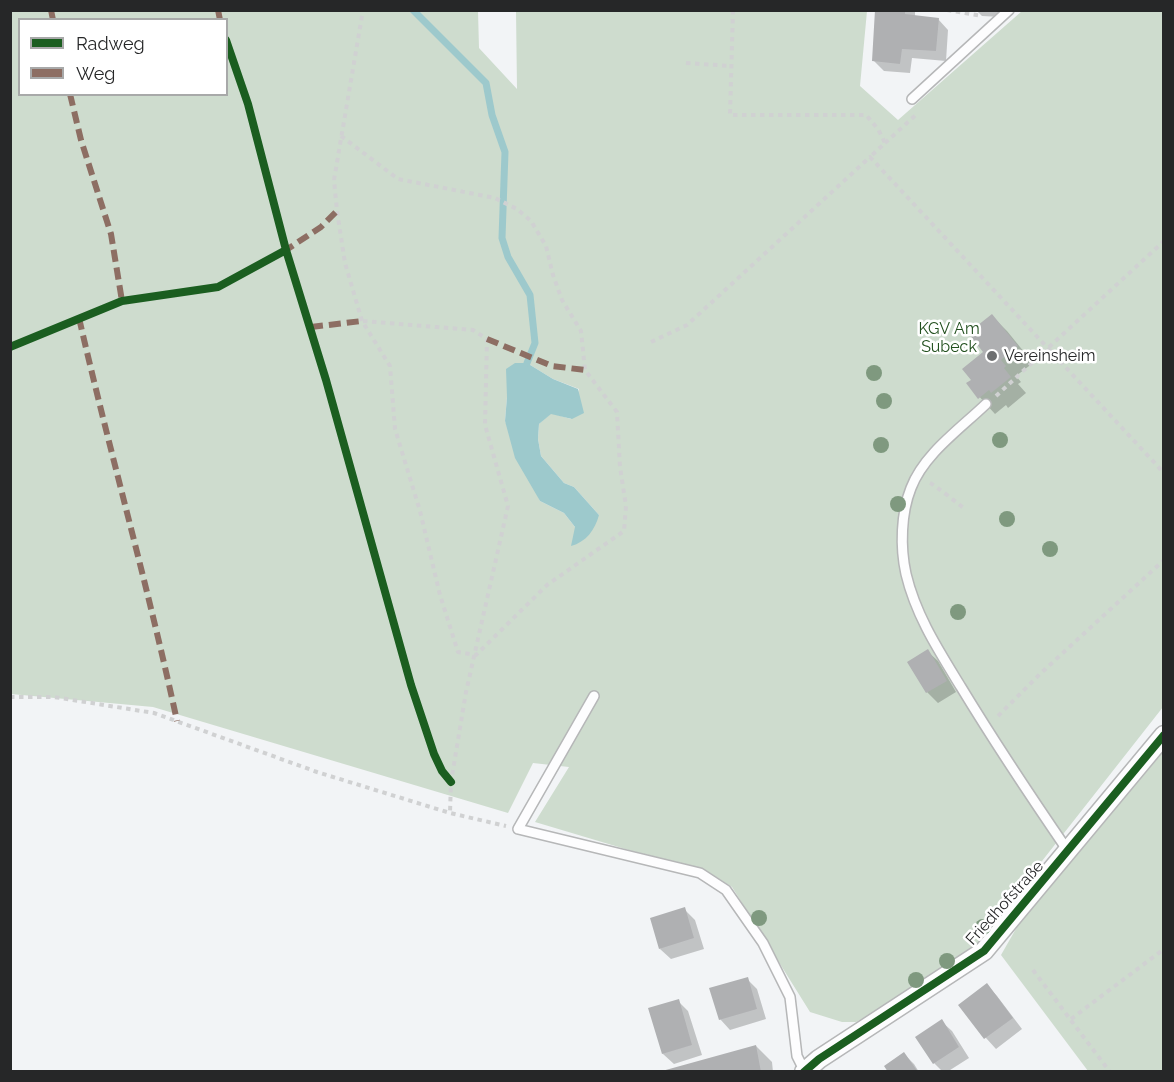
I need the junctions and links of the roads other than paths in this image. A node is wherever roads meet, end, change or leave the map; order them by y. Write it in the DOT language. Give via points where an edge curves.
graph roads {
  1 [pos="1010,10"];
  2 [pos="912,99"];
  3 [pos="986,404"];
  4 [pos="594,696"];
  5 [pos="1164,735"];
  6 [pos="1068,851"];
  7 [pos="804,1071"];
  1 -- 2 [label="lane"];
  3 -- 6 [label="lane" via="929,458 910,489 903,522 906,572 924,625 989,734"];
  4 -- 7 [label="lane" via="518,829 700,873 726,890 763,943 790,997 797,1056"];
  5 -- 6 [label="street, Friedhofstraße"];
  6 -- 7 [label="street, Friedhofstraße" via="984,951"];
}
